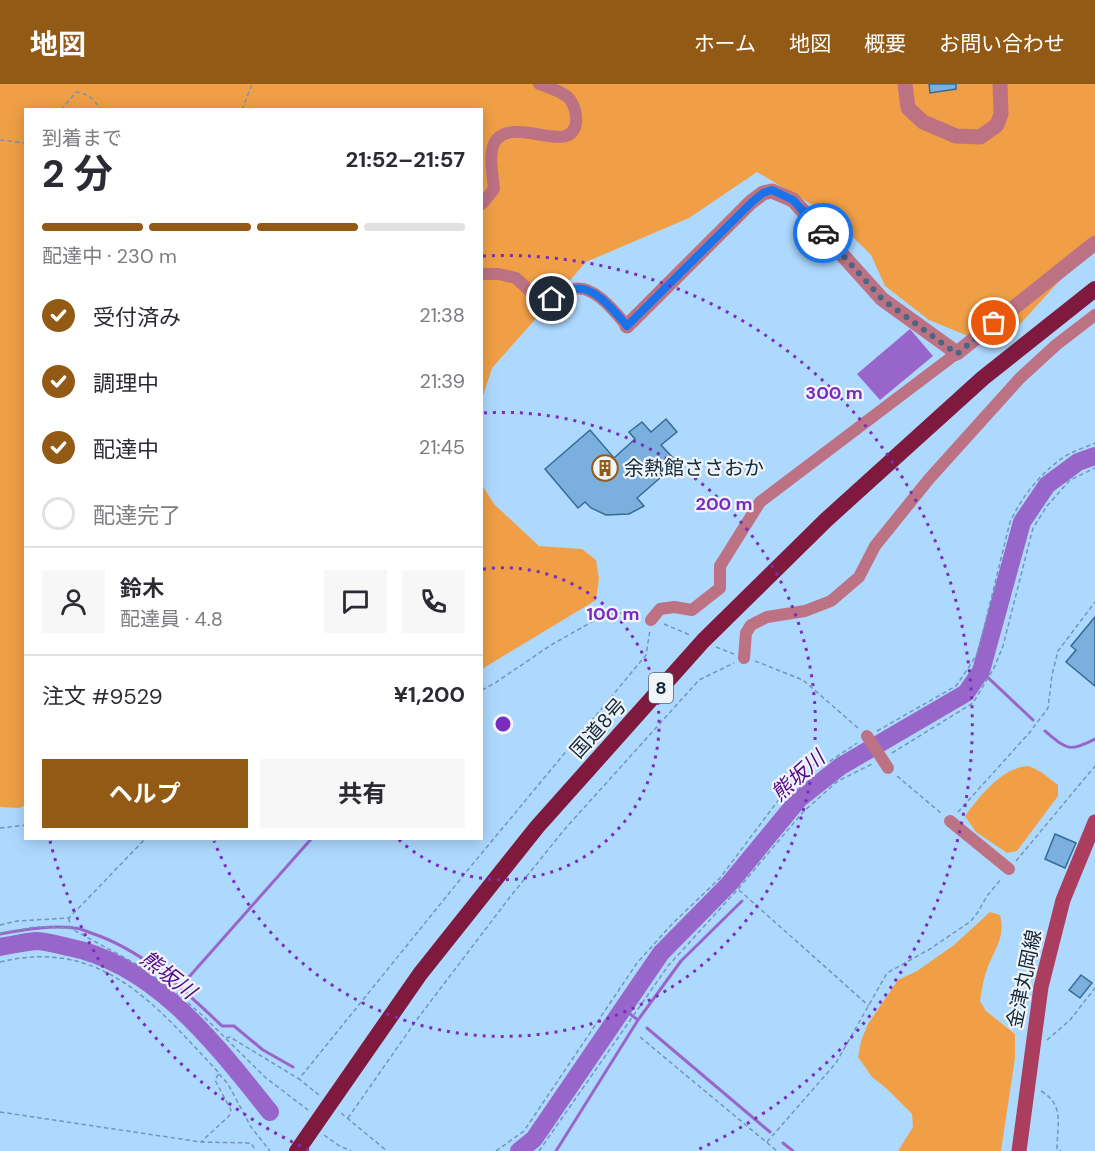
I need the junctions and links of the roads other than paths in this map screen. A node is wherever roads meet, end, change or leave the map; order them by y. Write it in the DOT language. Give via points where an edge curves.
graph roads {
  1 [pos="539,84"];
  2 [pos="905,84"];
  3 [pos="1000,84"];
  4 [pos="483,203"];
  5 [pos="1095,243"];
  6 [pos="483,274"];
  7 [pos="1095,289"];
  8 [pos="1095,315"];
  9 [pos="627,326"];
  10 [pos="957,354"];
  11 [pos="651,620"];
  12 [pos="744,658"];
  13 [pos="867,736"];
  14 [pos="884,764"];
  15 [pos="950,821"];
  16 [pos="1095,822"];
  17 [pos="1009,869"];
  18 [pos="297,1151"];
  19 [pos="1019,1151"];
  1 -- 4 [label="street" via="569,97 576,109 576,124 564,137 525,131 509,132 497,139 493,150 494,189"];
  2 -- 3 [label="street" via="908,108 923,122 956,136 980,137 997,125 1001,114"];
  5 -- 10 [label="street"];
  6 -- 9 [label="street" via="516,278 532,292 552,299 582,288 604,300"];
  7 -- 18 [label="highway, 国道8号 / 8" via="974,386 826,520 703,641 537,827 420,974"];
  8 -- 12 [label="street" via="1020,378 929,479 875,546 859,577 831,601 805,611 767,617 751,625 746,633"];
  9 -- 10 [label="street" via="752,202 772,190 793,200 882,299"];
  10 -- 11 [label="street" via="760,502 720,566 720,588 692,610 660,609"];
  13 -- 14 [label="street"];
  15 -- 17 [label="street"];
  16 -- 19 [label="main road, 金津丸岡線" via="1064,900 1041,987"];
}
